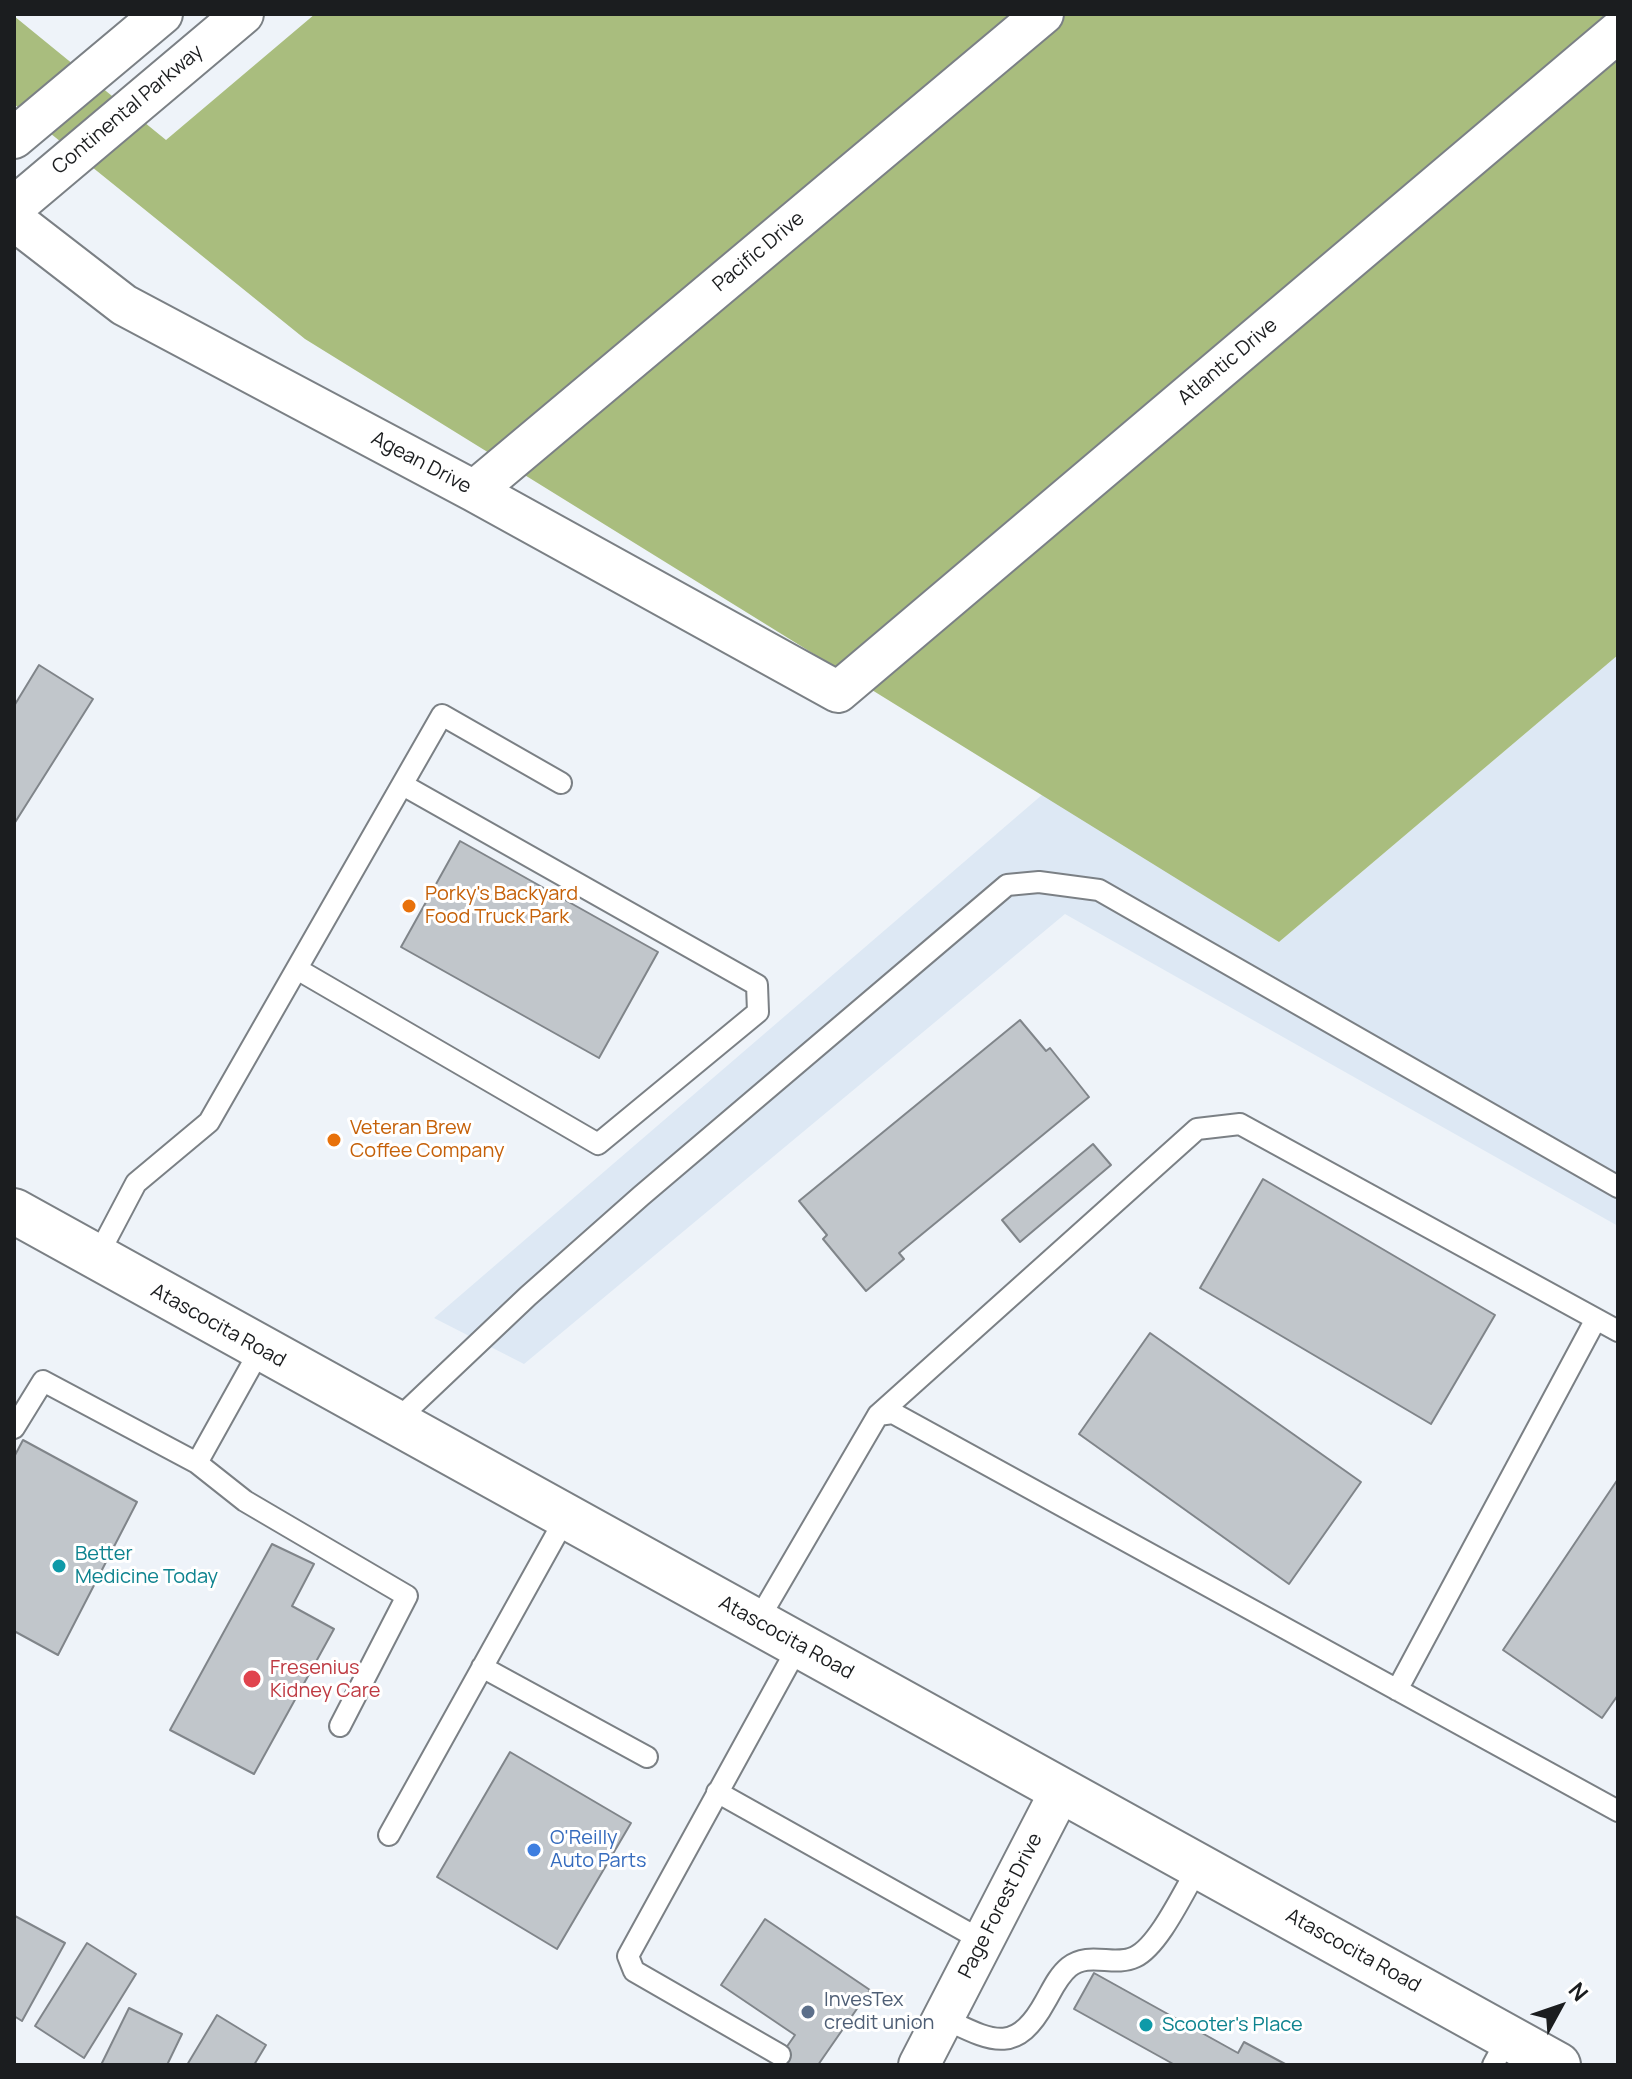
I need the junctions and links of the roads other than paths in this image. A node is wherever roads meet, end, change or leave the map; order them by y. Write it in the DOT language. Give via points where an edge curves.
graph roads {
  1 [pos="162,14"];
  2 [pos="243,14"];
  3 [pos="1043,14"];
  4 [pos="1618,32"];
  5 [pos="14,138"];
  6 [pos="14,207"];
  7 [pos="14,220"];
  8 [pos="474,491"];
  9 [pos="838,692"];
  10 [pos="561,783"];
  11 [pos="403,785"];
  12 [pos="297,969"];
  13 [pos="1618,1187"];
  14 [pos="14,1211"];
  15 [pos="97,1257"];
  16 [pos="1596,1319"];
  17 [pos="1618,1331"];
  18 [pos="260,1350"];
  19 [pos="878,1415"];
  20 [pos="395,1422"];
  21 [pos="14,1428"];
  22 [pos="197,1463"];
  23 [pos="566,1517"];
  24 [pos="757,1622"];
  25 [pos="799,1645"];
  26 [pos="482,1667"];
  27 [pos="1397,1690"];
  28 [pos="340,1726"];
  29 [pos="647,1757"];
  30 [pos="1061,1790"];
  31 [pos="717,1792"];
  32 [pos="1618,1811"];
  33 [pos="389,1835"];
  34 [pos="1199,1866"];
  35 [pos="983,1941"];
  36 [pos="943,2018"];
  37 [pos="1501,2051"];
  38 [pos="780,2055"];
  39 [pos="919,2065"];
  40 [pos="1558,2065"];
  1 -- 5 [label="street"];
  2 -- 6 [label="street, Continental Parkway"];
  3 -- 8 [label="street, Pacific Drive"];
  4 -- 9 [label="street, Atlantic Drive"];
  7 -- 8 [label="street, Agean Drive" via="124,305"];
  8 -- 9 [label="street, Agean Drive"];
  10 -- 11 [label="lane" via="442,715"];
  11 -- 12 [label="lane"];
  11 -- 12 [label="lane" via="757,985 758,1012 598,1144"];
  12 -- 15 [label="lane" via="209,1122 136,1183"];
  13 -- 20 [label="lane" via="1099,890 1039,882 1007,885 641,1196"];
  14 -- 15 [label="main road, Atascocita Road"];
  15 -- 18 [label="main road, Atascocita Road"];
  16 -- 17 [label="lane"];
  16 -- 19 [label="lane" via="1240,1124 1211,1127 1197,1129"];
  16 -- 27 [label="lane"];
  18 -- 20 [label="main road, Atascocita Road"];
  18 -- 22 [label="lane"];
  19 -- 24 [label="lane"];
  19 -- 27 [label="lane" via="893,1413"];
  20 -- 23 [label="main road, Atascocita Road"];
  21 -- 22 [label="lane" via="43,1381"];
  22 -- 28 [label="lane" via="245,1501 407,1596"];
  23 -- 24 [label="main road, Atascocita Road"];
  23 -- 26 [label="lane"];
  24 -- 25 [label="main road, Atascocita Road"];
  25 -- 30 [label="main road, Atascocita Road"];
  25 -- 31 [label="lane"];
  26 -- 29 [label="lane"];
  26 -- 33 [label="lane"];
  27 -- 32 [label="lane"];
  30 -- 34 [label="main road, Atascocita Road"];
  30 -- 35 [label="street, Page Forest Drive"];
  31 -- 35 [label="lane"];
  31 -- 38 [label="lane" via="628,1956 634,1971"];
  34 -- 36 [label="lane" via="1153,1942 1135,1957 1088,1958 1071,1965 1019,2036 1002,2041"];
  34 -- 37 [label="main road, Atascocita Road"];
  35 -- 36 [label="street, Page Forest Drive"];
  36 -- 39 [label="street, Page Forest Drive"];
  37 -- 40 [label="main road, Atascocita Road"];
}
